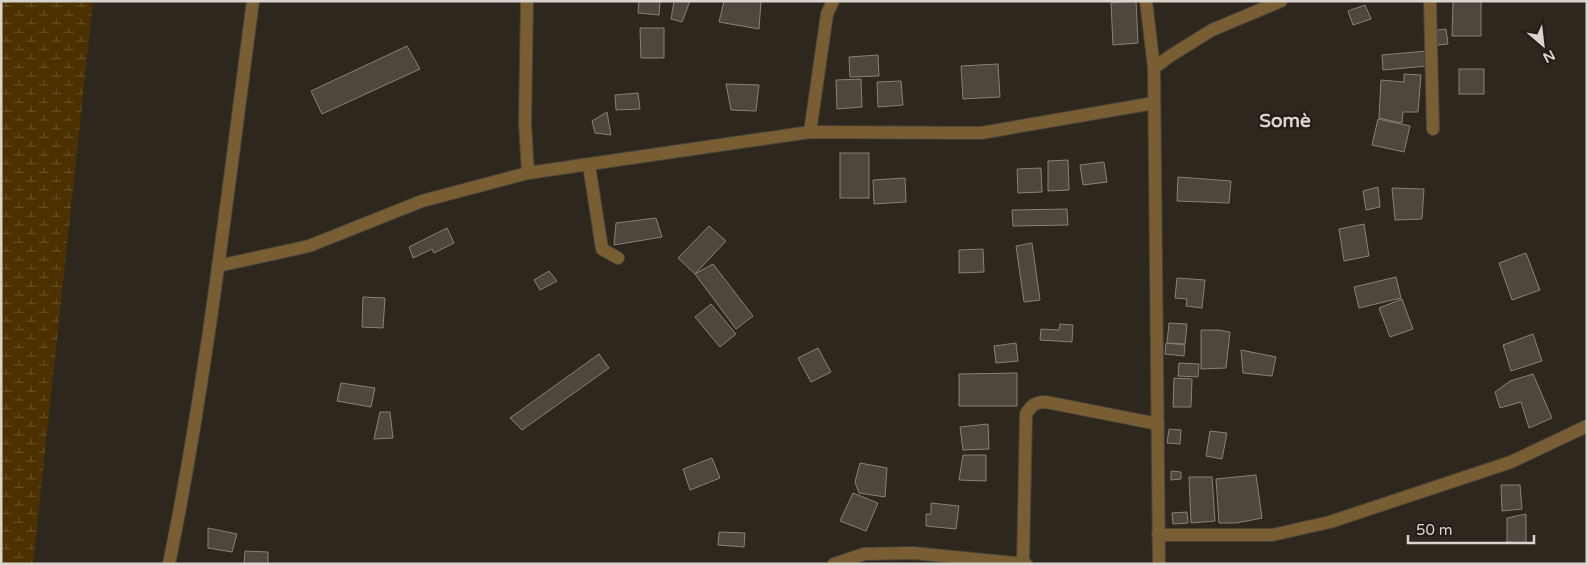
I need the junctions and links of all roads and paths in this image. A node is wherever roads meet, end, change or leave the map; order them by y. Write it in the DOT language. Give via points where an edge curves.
graph roads {
  1 [pos="253,1"];
  2 [pos="527,1"];
  3 [pos="834,1"];
  4 [pos="1146,1"];
  5 [pos="1280,1"];
  6 [pos="1430,1"];
  7 [pos="1154,68"];
  8 [pos="1154,103"];
  9 [pos="1433,129"];
  10 [pos="810,132"];
  11 [pos="588,165"];
  12 [pos="528,173"];
  13 [pos="618,258"];
  14 [pos="218,266"];
  15 [pos="1158,424"];
  16 [pos="1587,426"];
  17 [pos="1158,535"];
  18 [pos="1024,563"];
  19 [pos="169,564"];
  20 [pos="834,564"];
  21 [pos="1159,564"];
  1 -- 14 [label="street"];
  2 -- 12 [label="street" via="525,123"];
  3 -- 10 [label="street" via="827,14"];
  4 -- 7 [label="street"];
  5 -- 7 [label="street" via="1212,30"];
  6 -- 9 [label="street"];
  7 -- 8 [label="street"];
  8 -- 10 [label="street" via="981,133"];
  8 -- 15 [label="street"];
  10 -- 11 [label="street"];
  11 -- 12 [label="street"];
  11 -- 13 [label="street" via="602,249"];
  12 -- 14 [label="street" via="422,201 309,246"];
  14 -- 19 [label="street"];
  15 -- 17 [label="street"];
  15 -- 18 [label="street" via="1046,402 1038,402 1030,408 1026,414"];
  16 -- 17 [label="street" via="1511,462 1330,522 1272,535"];
  17 -- 21 [label="street"];
  18 -- 20 [label="street" via="913,553 864,554"];
}
